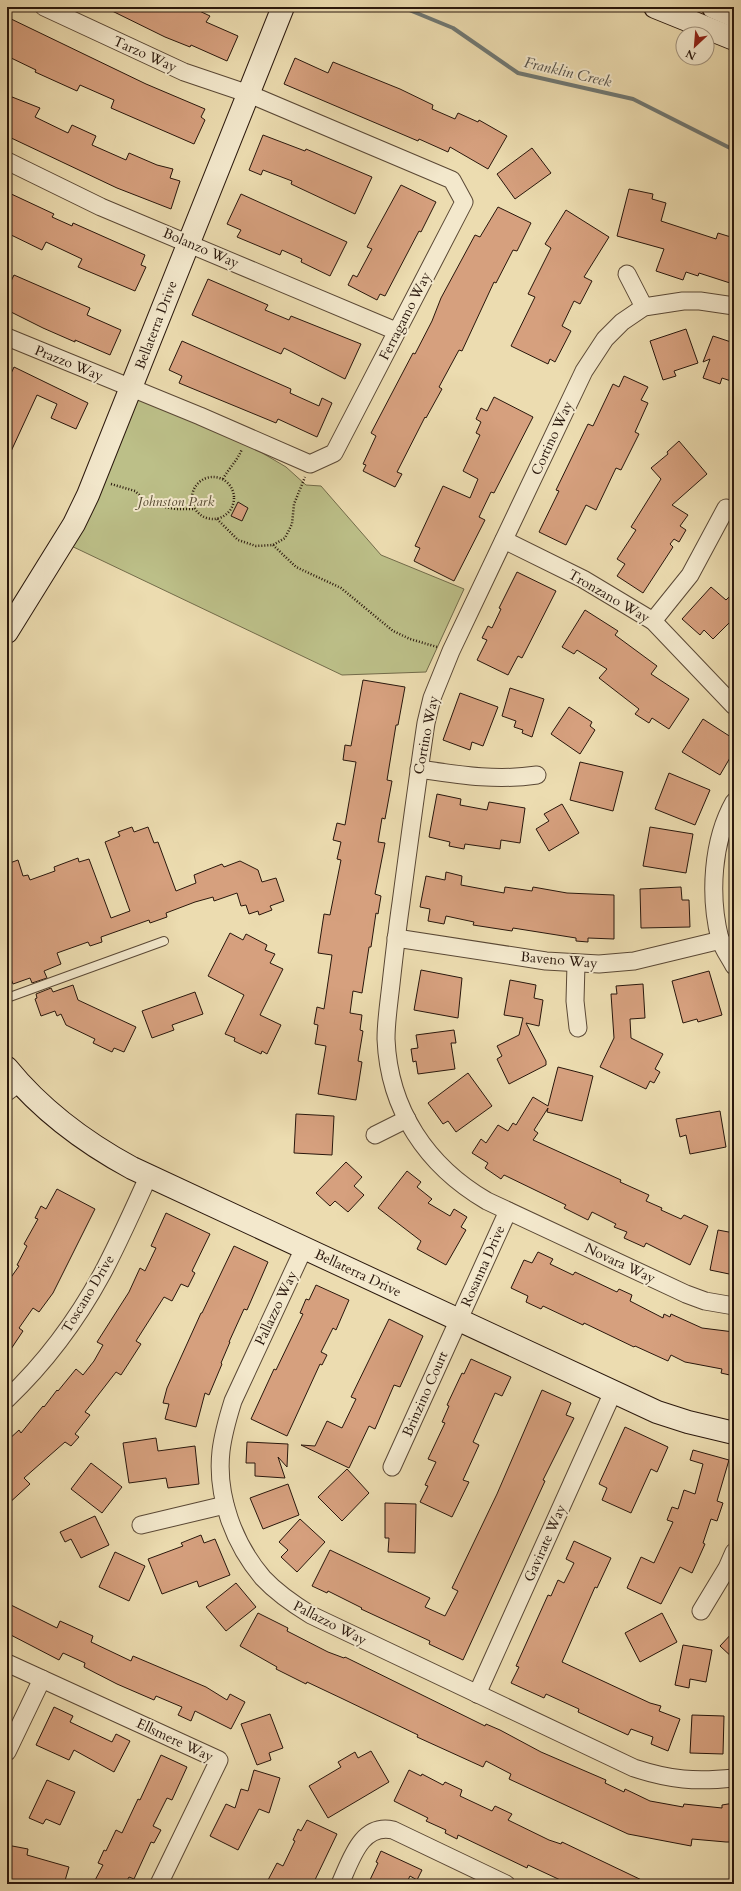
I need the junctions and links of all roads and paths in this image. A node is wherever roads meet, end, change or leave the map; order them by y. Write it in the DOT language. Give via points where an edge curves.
graph roads {
  1 [pos="44,7"];
  2 [pos="655,7"];
  3 [pos="713,7"];
  4 [pos="734,16"];
  5 [pos="279,17"];
  6 [pos="734,40"];
  7 [pos="248,94"];
  8 [pos="7,161"];
  9 [pos="188,243"];
  10 [pos="627,274"];
  11 [pos="644,306"];
  12 [pos="734,306"];
  13 [pos="396,332"];
  14 [pos="7,337"];
  15 [pos="131,389"];
  16 [pos="248,438"];
  17 [pos="310,464"];
  18 [pos="95,478"];
  19 [pos="223,479"];
  20 [pos="726,508"];
  21 [pos="195,509"];
  22 [pos="217,520"];
  23 [pos="504,540"];
  24 [pos="273,545"];
  25 [pos="653,621"];
  26 [pos="7,632"];
  27 [pos="451,651"];
  28 [pos="734,706"];
  29 [pos="419,769"];
  30 [pos="537,775"];
  31 [pos="734,802"];
  32 [pos="396,938"];
  33 [pos="720,940"];
  34 [pos="164,941"];
  35 [pos="576,964"];
  36 [pos="734,966"];
  37 [pos="7,998"];
  38 [pos="578,1028"];
  39 [pos="11,1081"];
  40 [pos="406,1119"];
  41 [pos="375,1135"];
  42 [pos="149,1175"];
  43 [pos="508,1211"];
  44 [pos="304,1248"];
  45 [pos="734,1306"];
  46 [pos="459,1320"];
  47 [pos="613,1392"];
  48 [pos="7,1399"];
  49 [pos="734,1433"];
  50 [pos="392,1467"];
  51 [pos="225,1505"];
  52 [pos="141,1525"];
  53 [pos="734,1552"];
  54 [pos="701,1611"];
  55 [pos="7,1663"];
  56 [pos="42,1679"];
  57 [pos="477,1694"];
  58 [pos="7,1752"];
  59 [pos="734,1778"];
  60 [pos="159,1884"];
  61 [pos="340,1884"];
  62 [pos="506,1884"];
  1 -- 7 [label="street, Tarzo Way" via="184,72"];
  2 -- 6 [label="street"];
  3 -- 4 [label="street"];
  5 -- 7 [label="street, Bellaterra Drive"];
  7 -- 9 [label="street, Bellaterra Drive"];
  7 -- 13 [label="street, Ferragamo Way" via="452,180 464,202"];
  8 -- 9 [label="street, Bolanzo Way" via="101,207"];
  9 -- 13 [label="street, Bolanzo Way"];
  9 -- 15 [label="street, Bellaterra Drive"];
  10 -- 11 [label="street"];
  11 -- 12 [label="street" via="694,301"];
  11 -- 23 [label="street, Cortino Way" via="605,339 584,371"];
  13 -- 17 [label="street, Ferragamo Way" via="334,453"];
  14 -- 15 [label="street, Prazzo Way"];
  15 -- 16 [label="street"];
  15 -- 18 [label="street, Bellaterra Drive"];
  16 -- 17 [label="street"];
  16 -- 19 [label="path" via="236,462"];
  17 -- 24 [label="path" via="294,504 292,524 285,538"];
  18 -- 21 [label="path" via="135,491 145,500 158,506"];
  18 -- 26 [label="street, Bellaterra Drive" via="74,524"];
  19 -- 21 [label="path" via="206,478 196,485 193,497"];
  19 -- 22 [label="path" via="231,486 235,498 231,510"];
  20 -- 25 [label="street" via="690,575"];
  21 -- 22 [label="path" via="205,517"];
  22 -- 24 [label="path" via="238,540 256,546"];
  23 -- 25 [label="street, Tronzano Way" via="583,578"];
  23 -- 27 [label="street, Cortino Way"];
  24 -- 27 [label="path" via="296,567 341,588 393,631 410,640"];
  25 -- 28 [label="street, Tronzano Way"];
  27 -- 29 [label="street, Cortino Way" via="432,698"];
  29 -- 30 [label="street" via="490,778"];
  29 -- 32 [label="street, Cortino Way"];
  31 -- 33 [label="street" via="722,829 716,858 715,904"];
  32 -- 35 [label="street, Baveno Way"];
  32 -- 40 [label="street, Cortino Way" via="386,1037 391,1075"];
  33 -- 35 [label="street, Baveno Way" via="634,961"];
  33 -- 36 [label="street"];
  34 -- 37 [label="lane"];
  35 -- 38 [label="street" via="575,1001"];
  39 -- 42 [label="street, Bellaterra Drive" via="87,1142 109,1156"];
  40 -- 41 [label="street"];
  40 -- 43 [label="street, Cortino Way" via="416,1136 448,1173 470,1191"];
  42 -- 44 [label="street, Bellaterra Drive"];
  42 -- 48 [label="street, Toscano Drive" via="109,1260 86,1301 60,1340"];
  43 -- 45 [label="street, Novara Way" via="686,1294 705,1301"];
  43 -- 46 [label="street, Rosanna Drive"];
  44 -- 46 [label="street, Bellaterra Drive"];
  44 -- 51 [label="street, Pallazzo Way" via="233,1401 225,1426 221,1459"];
  46 -- 47 [label="street, Bellaterra Drive"];
  46 -- 50 [label="street, Brinzino Court"];
  47 -- 49 [label="street, Bellaterra Drive" via="657,1412"];
  47 -- 57 [label="street, Gavirate Way"];
  51 -- 52 [label="street"];
  51 -- 57 [label="street, Pallazzo Way" via="246,1555 263,1577 290,1602 311,1615"];
  53 -- 54 [label="street"];
  55 -- 56 [label="street, Ellsmere Way"];
  56 -- 58 [label="street"];
  56 -- 60 [label="street, Ellsmere Way" via="219,1760"];
  57 -- 59 [label="street, Pallazzo Way" via="634,1768 679,1780"];
  61 -- 62 [label="street" via="363,1840 371,1832 382,1828 393,1830"];
}
